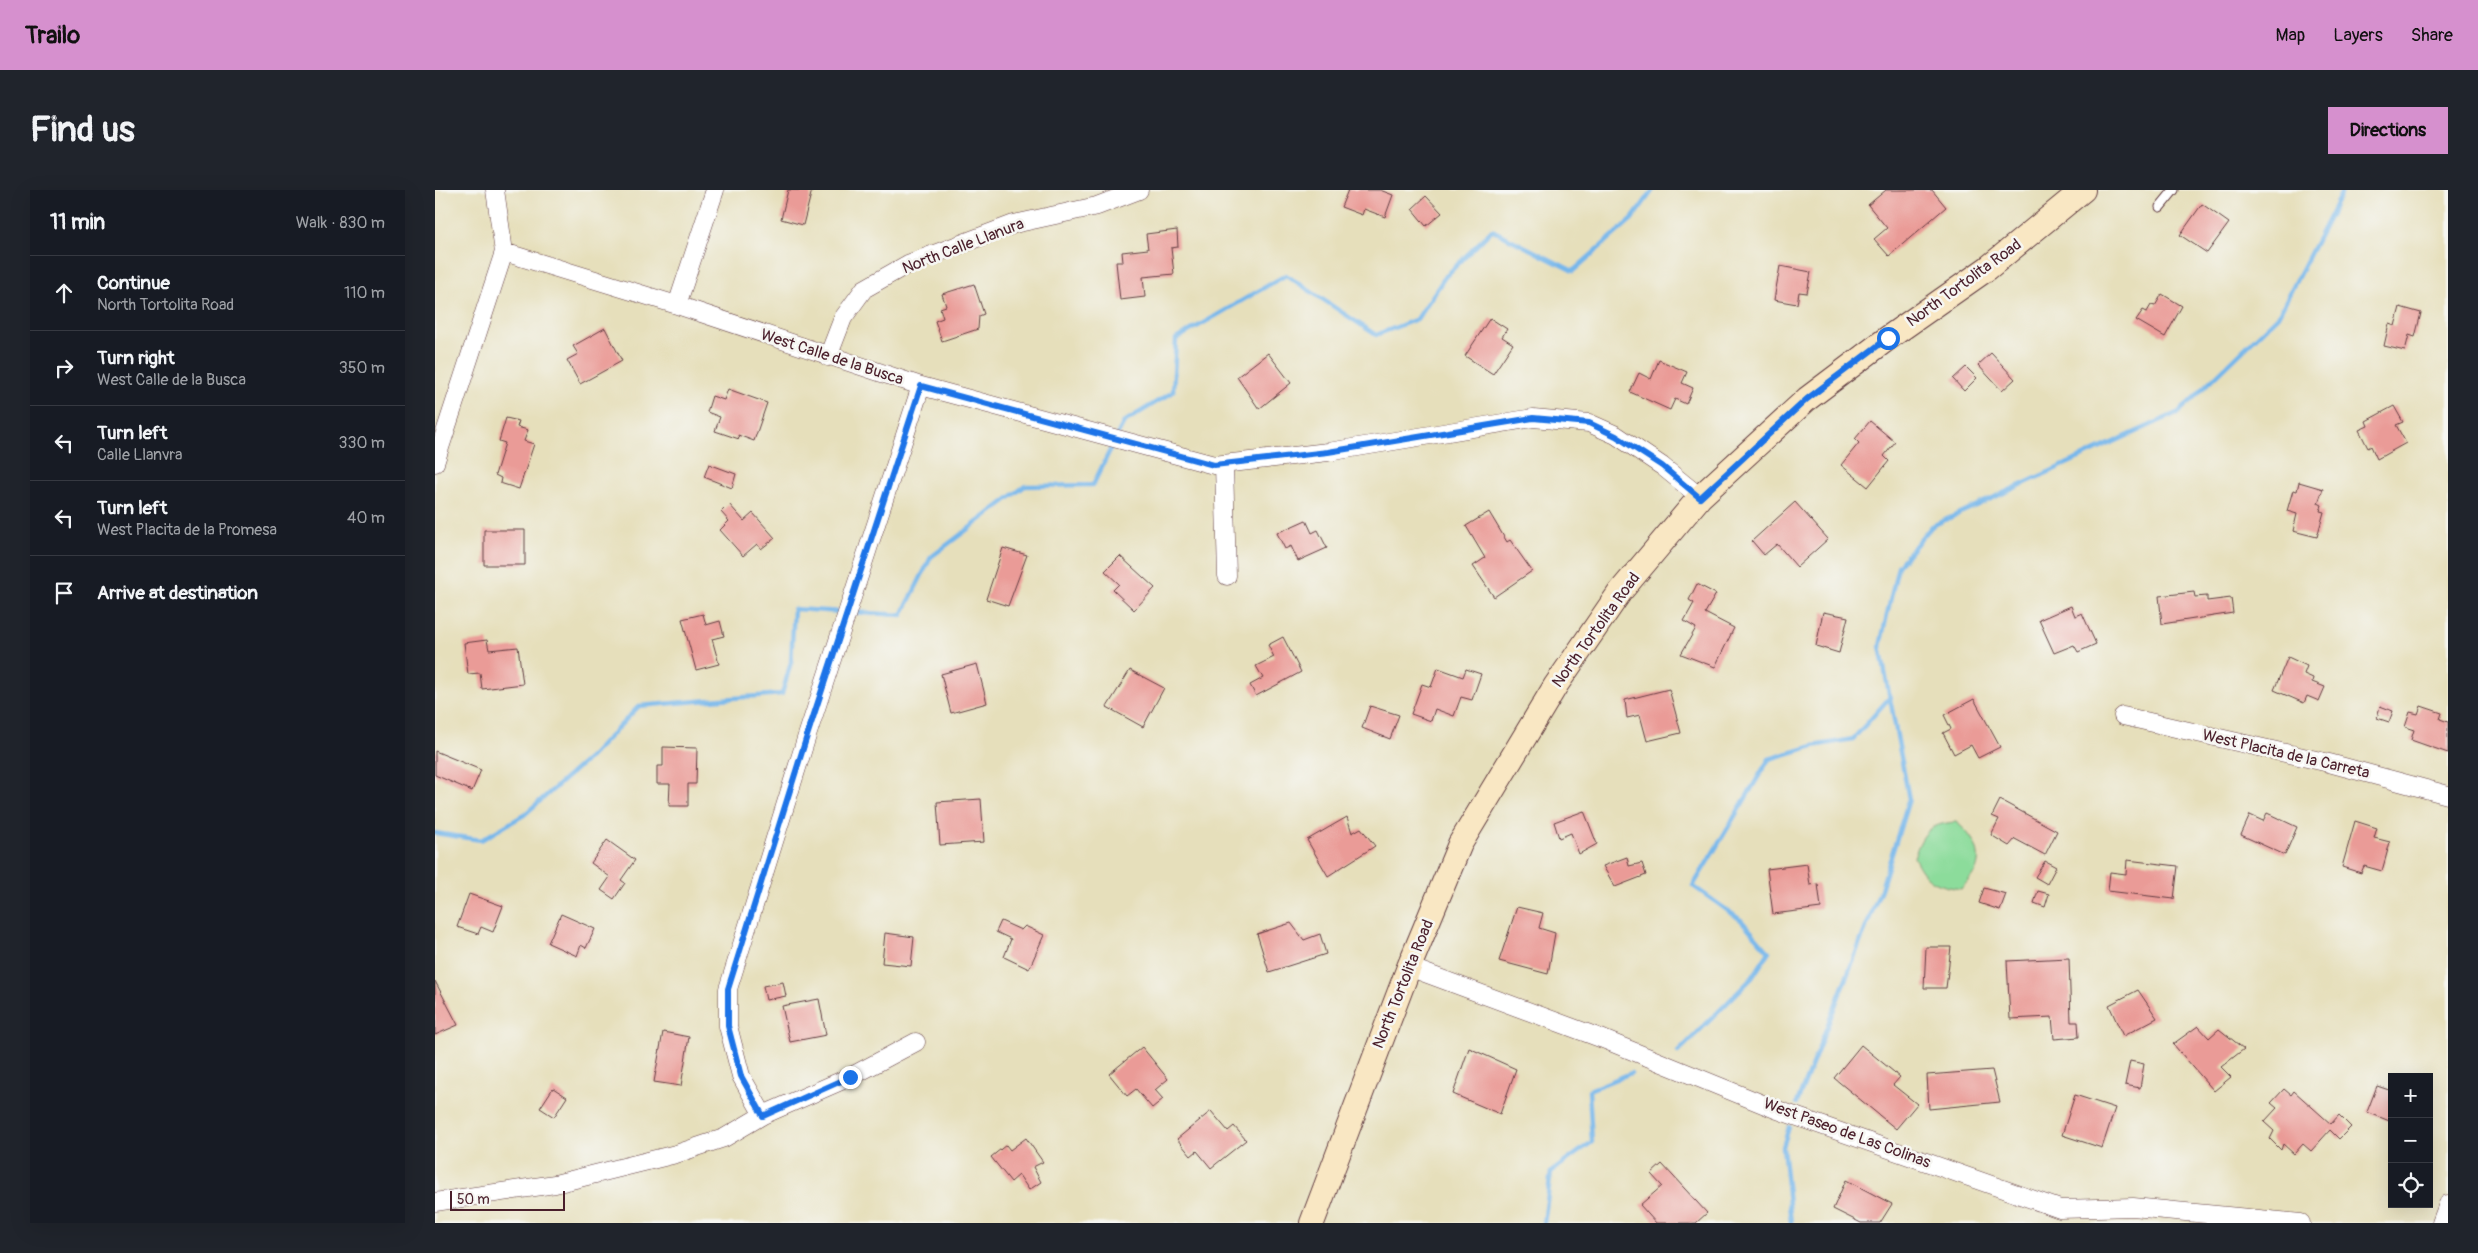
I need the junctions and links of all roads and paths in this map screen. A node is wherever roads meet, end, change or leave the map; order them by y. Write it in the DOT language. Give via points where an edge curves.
graph roads {
  1 [pos="495,190"];
  2 [pos="715,190"];
  3 [pos="1139,190"];
  4 [pos="2083,190"];
  5 [pos="2174,190"];
  6 [pos="2160,206"];
  7 [pos="504,252"];
  8 [pos="677,305"];
  9 [pos="828,356"];
  10 [pos="921,386"];
  11 [pos="435,463"];
  12 [pos="1224,464"];
  13 [pos="1700,498"];
  14 [pos="1227,576"];
  15 [pos="2123,716"];
  16 [pos="2448,795"];
  17 [pos="1409,967"];
  18 [pos="916,1042"];
  19 [pos="763,1116"];
  20 [pos="435,1202"];
  21 [pos="2448,1204"];
  22 [pos="2059,1216"];
  23 [pos="1312,1223"];
  24 [pos="2301,1223"];
  25 [pos="2441,1223"];
  1 -- 7 [label="street"];
  2 -- 8 [label="street"];
  3 -- 9 [label="street, North Calle Llanura" via="1097,206 1014,224 908,264 864,289 843,318"];
  4 -- 13 [label="street, North Tortolita Road" via="1988,268 1807,399"];
  5 -- 6 [label="lane"];
  7 -- 8 [label="street, West Calle de la Busca"];
  7 -- 11 [label="street"];
  8 -- 9 [label="street, West Calle de la Busca"];
  9 -- 10 [label="street, West Calle de la Busca"];
  10 -- 12 [label="street, West Calle de la Busca" via="1214,465"];
  10 -- 19 [label="street" via="728,989 728,1026 741,1076"];
  12 -- 13 [label="street, West Calle de la Busca" via="1328,452 1533,418 1589,423 1616,436 1662,466"];
  12 -- 14 [label="street"];
  13 -- 17 [label="street, North Tortolita Road" via="1620,592 1556,685 1460,844"];
  15 -- 16 [label="street, West Placita de la Carreta" via="2329,763"];
  17 -- 22 [label="street, West Paseo de Las Colinas"];
  17 -- 23 [label="street, North Tortolita Road"];
  18 -- 19 [label="street" via="850,1077"];
  19 -- 20 [label="street" via="724,1138 677,1154 555,1184"];
  21 -- 25 [label="street"];
  22 -- 24 [label="street, West Paseo de Las Colinas" via="2133,1207"];
}
